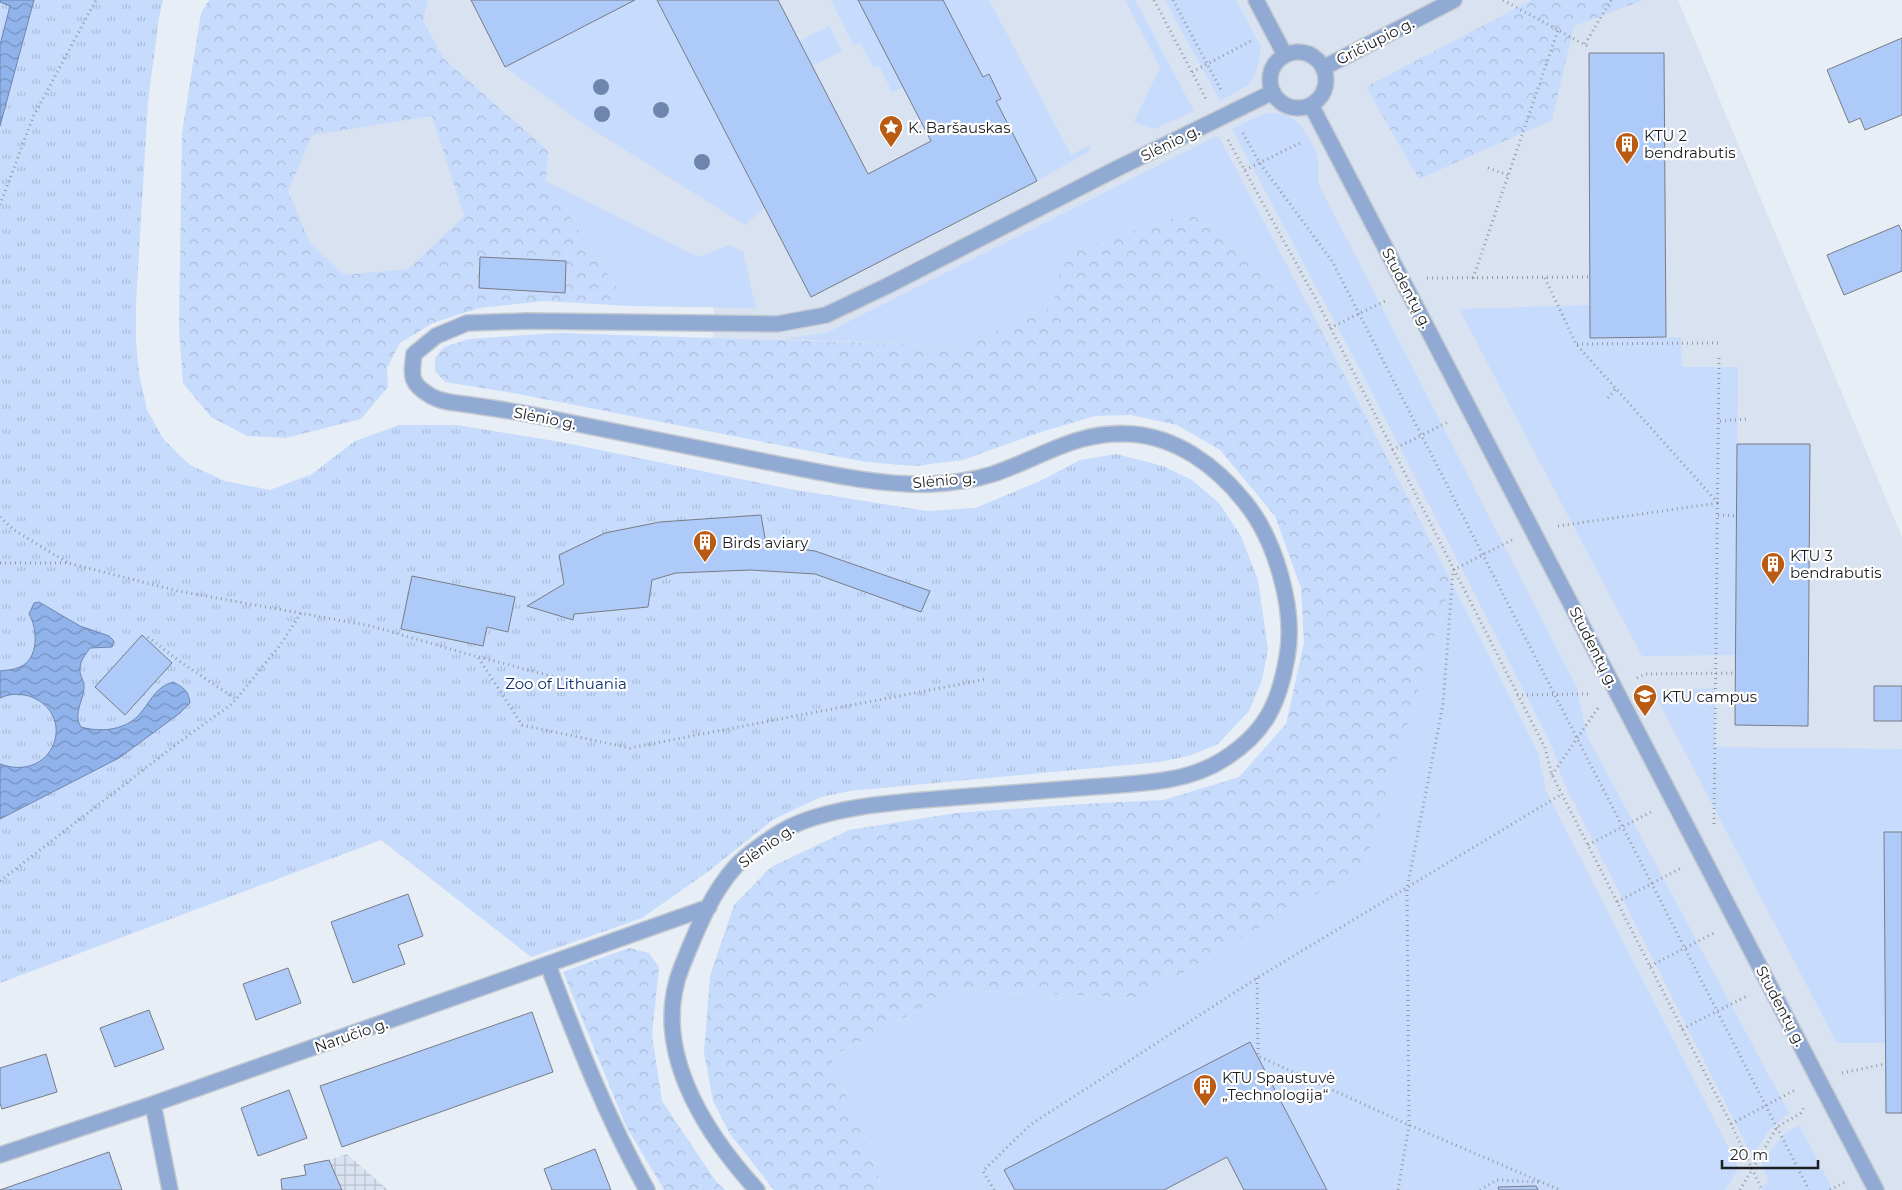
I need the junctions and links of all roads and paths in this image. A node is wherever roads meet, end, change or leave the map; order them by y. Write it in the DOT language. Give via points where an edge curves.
graph roads {
  1 [pos="96,0"];
  2 [pos="1154,0"];
  3 [pos="1173,0"];
  4 [pos="1256,0"];
  5 [pos="1454,0"];
  6 [pos="1503,0"];
  7 [pos="1611,0"];
  8 [pos="1272,30"];
  9 [pos="1558,30"];
  10 [pos="1585,44"];
  11 [pos="1589,47"];
  12 [pos="1285,55"];
  13 [pos="1207,64"];
  14 [pos="1323,68"];
  15 [pos="1192,72"];
  16 [pos="1273,92"];
  17 [pos="1311,104"];
  18 [pos="1232,112"];
  19 [pos="1217,120"];
  20 [pos="1324,131"];
  21 [pos="1259,162"];
  22 [pos="1488,168"];
  23 [pos="1244,170"];
  24 [pos="1508,175"];
  25 [pos="0,205"];
  26 [pos="1590,277"];
  27 [pos="1474,278"];
  28 [pos="1544,278"];
  29 [pos="1405,283"];
  30 [pos="1359,314"];
  31 [pos="1330,328"];
  32 [pos="1719,342"];
  33 [pos="1576,344"];
  34 [pos="1719,358"];
  35 [pos="1616,388"];
  36 [pos="1608,398"];
  37 [pos="1471,411"];
  38 [pos="1746,419"];
  39 [pos="1720,421"];
  40 [pos="1421,435"];
  41 [pos="1392,450"];
  42 [pos="1718,503"];
  43 [pos="1718,515"];
  44 [pos="1737,516"];
  45 [pos="0,517"];
  46 [pos="1533,529"];
  47 [pos="1483,555"];
  48 [pos="0,563"];
  49 [pos="68,563"];
  50 [pos="1453,570"];
  51 [pos="301,613"];
  52 [pos="148,637"];
  53 [pos="478,657"];
  54 [pos="1736,673"];
  55 [pos="1715,674"];
  56 [pos="987,679"];
  57 [pos="593,687"];
  58 [pos="1612,691"];
  59 [pos="1555,694"];
  60 [pos="1517,695"];
  61 [pos="236,699"];
  62 [pos="1577,738"];
  63 [pos="1552,775"];
  64 [pos="1562,794"];
  65 [pos="1674,800"];
  66 [pos="1623,827"];
  67 [pos="1714,827"];
  68 [pos="1588,845"];
  69 [pos="1703,857"];
  70 [pos="0,881"];
  71 [pos="1652,884"];
  72 [pos="1407,888"];
  73 [pos="1617,902"];
  74 [pos="709,907"];
  75 [pos="1737,921"];
  76 [pos="1685,948"];
  77 [pos="548,965"];
  78 [pos="1650,966"];
  79 [pos="1257,978"];
  80 [pos="1770,985"];
  81 [pos="1718,1011"];
  82 [pos="1682,1029"];
  83 [pos="1818,1078"];
  84 [pos="153,1104"];
  85 [pos="1409,1125"];
  86 [pos="1777,1127"];
  87 [pos="0,1155"];
  88 [pos="1752,1169"];
  89 [pos="1542,1183"];
  90 [pos="170,1190"];
  91 [pos="647,1190"];
  92 [pos="757,1190"];
  93 [pos="994,1190"];
  94 [pos="1398,1190"];
  95 [pos="1480,1190"];
  96 [pos="1560,1190"];
  97 [pos="1740,1190"];
  98 [pos="1762,1190"];
  99 [pos="1809,1190"];
  100 [pos="1876,1190"];
  1 -- 25 [label="path" via="33,117"];
  2 -- 15 [label="path"];
  3 -- 13 [label="path"];
  4 -- 8 [label="street"];
  5 -- 14 [label="street, Gričiupio g."];
  6 -- 9 [label="path"];
  7 -- 10 [label="path"];
  8 -- 12 [label="street"];
  8 -- 13 [label="path"];
  9 -- 10 [label="path"];
  9 -- 24 [label="path"];
  10 -- 11 [label="path"];
  12 -- 14 [label="street" via="1307,54"];
  12 -- 16 [label="street" via="1278,60 1270,75"];
  13 -- 15 [label="path"];
  13 -- 18 [label="path"];
  14 -- 17 [label="street" via="1326,84 1318,100"];
  15 -- 19 [label="path"];
  16 -- 17 [label="street" via="1289,106 1300,108"];
  16 -- 18 [label="street, Slėnio g."];
  17 -- 20 [label="street, Studentų g."];
  18 -- 19 [label="street, Slėnio g."];
  18 -- 21 [label="path"];
  19 -- 23 [label="path"];
  19 -- 74 [label="street, Slėnio g." via="826,315 776,324 467,323 436,336 414,354 411,374 416,386 437,400 524,413 846,477 902,484 966,481 994,474 1076,439 1133,434 1170,442 1208,463 1245,502 1257,520 1282,583 1289,651 1277,702 1264,723 1222,761 1193,774 1152,782 910,802 822,814 784,830 738,864"];
  20 -- 21 [label="path"];
  20 -- 29 [label="street, Studentų g."];
  21 -- 23 [label="path"];
  21 -- 30 [label="path" via="1332,261"];
  22 -- 24 [label="path"];
  23 -- 31 [label="path"];
  24 -- 27 [label="path"];
  26 -- 28 [label="path"];
  27 -- 28 [label="path"];
  27 -- 29 [label="path"];
  28 -- 33 [label="path"];
  29 -- 30 [label="path"];
  29 -- 37 [label="street, Studentų g."];
  30 -- 31 [label="path"];
  30 -- 40 [label="path"];
  31 -- 41 [label="path"];
  32 -- 33 [label="path"];
  33 -- 35 [label="path"];
  34 -- 39 [label="path"];
  35 -- 36 [label="path"];
  35 -- 42 [label="path"];
  37 -- 40 [label="path"];
  37 -- 46 [label="street, Studentų g."];
  38 -- 39 [label="path"];
  39 -- 42 [label="path"];
  40 -- 41 [label="path"];
  40 -- 47 [label="path"];
  41 -- 50 [label="path"];
  42 -- 43 [label="path"];
  42 -- 46 [label="path"];
  43 -- 44 [label="path"];
  43 -- 55 [label="path"];
  45 -- 49 [label="path" via="14,530"];
  46 -- 47 [label="path"];
  46 -- 58 [label="street, Studentų g."];
  47 -- 50 [label="path"];
  47 -- 59 [label="path"];
  48 -- 49 [label="path"];
  49 -- 51 [label="path" via="178,591"];
  50 -- 60 [label="path"];
  50 -- 72 [label="path" via="1443,705"];
  51 -- 53 [label="path" via="371,626"];
  51 -- 61 [label="path" via="281,644"];
  52 -- 61 [label="path"];
  53 -- 56 [label="path" via="522,725 630,748"];
  53 -- 57 [label="path"];
  54 -- 55 [label="path"];
  55 -- 58 [label="path" via="1646,674"];
  55 -- 67 [label="path"];
  58 -- 59 [label="path"];
  58 -- 62 [label="path"];
  58 -- 65 [label="street, Studentų g."];
  59 -- 60 [label="path"];
  59 -- 62 [label="path"];
  60 -- 63 [label="path" via="1545,748"];
  61 -- 70 [label="path"];
  62 -- 63 [label="path"];
  62 -- 66 [label="path"];
  63 -- 64 [label="path"];
  64 -- 68 [label="path"];
  64 -- 72 [label="path"];
  65 -- 66 [label="path"];
  65 -- 69 [label="street, Studentų g."];
  66 -- 68 [label="path"];
  66 -- 71 [label="path"];
  68 -- 73 [label="path"];
  69 -- 71 [label="path"];
  69 -- 75 [label="street, Studentų g."];
  71 -- 73 [label="path"];
  71 -- 76 [label="path"];
  72 -- 79 [label="path"];
  72 -- 85 [label="path"];
  73 -- 78 [label="path"];
  74 -- 77 [label="street, Naručio g."];
  74 -- 92 [label="street, Slėnio g." via="675,983 672,1025 681,1072 691,1096 730,1161"];
  75 -- 76 [label="path"];
  75 -- 80 [label="street, Studentų g."];
  76 -- 78 [label="path"];
  76 -- 81 [label="path"];
  77 -- 84 [label="street, Naručio g."];
  77 -- 91 [label="street" via="584,1060"];
  78 -- 82 [label="path"];
  79 -- 85 [label="path" via="1258,1056"];
  79 -- 93 [label="path" via="1030,1125 982,1171"];
  80 -- 81 [label="path"];
  80 -- 83 [label="street, Studentų g."];
  81 -- 82 [label="path"];
  81 -- 86 [label="path"];
  82 -- 88 [label="path"];
  83 -- 86 [label="path" via="1801,1113"];
  83 -- 100 [label="street, Studentų g."];
  84 -- 87 [label="street, Naručio g."];
  84 -- 90 [label="street"];
  85 -- 89 [label="path"];
  85 -- 94 [label="path"];
  86 -- 88 [label="path"];
  86 -- 99 [label="path"];
  88 -- 97 [label="path"];
  88 -- 98 [label="path"];
  89 -- 95 [label="path" via="1497,1180"];
  89 -- 96 [label="path"];
}
